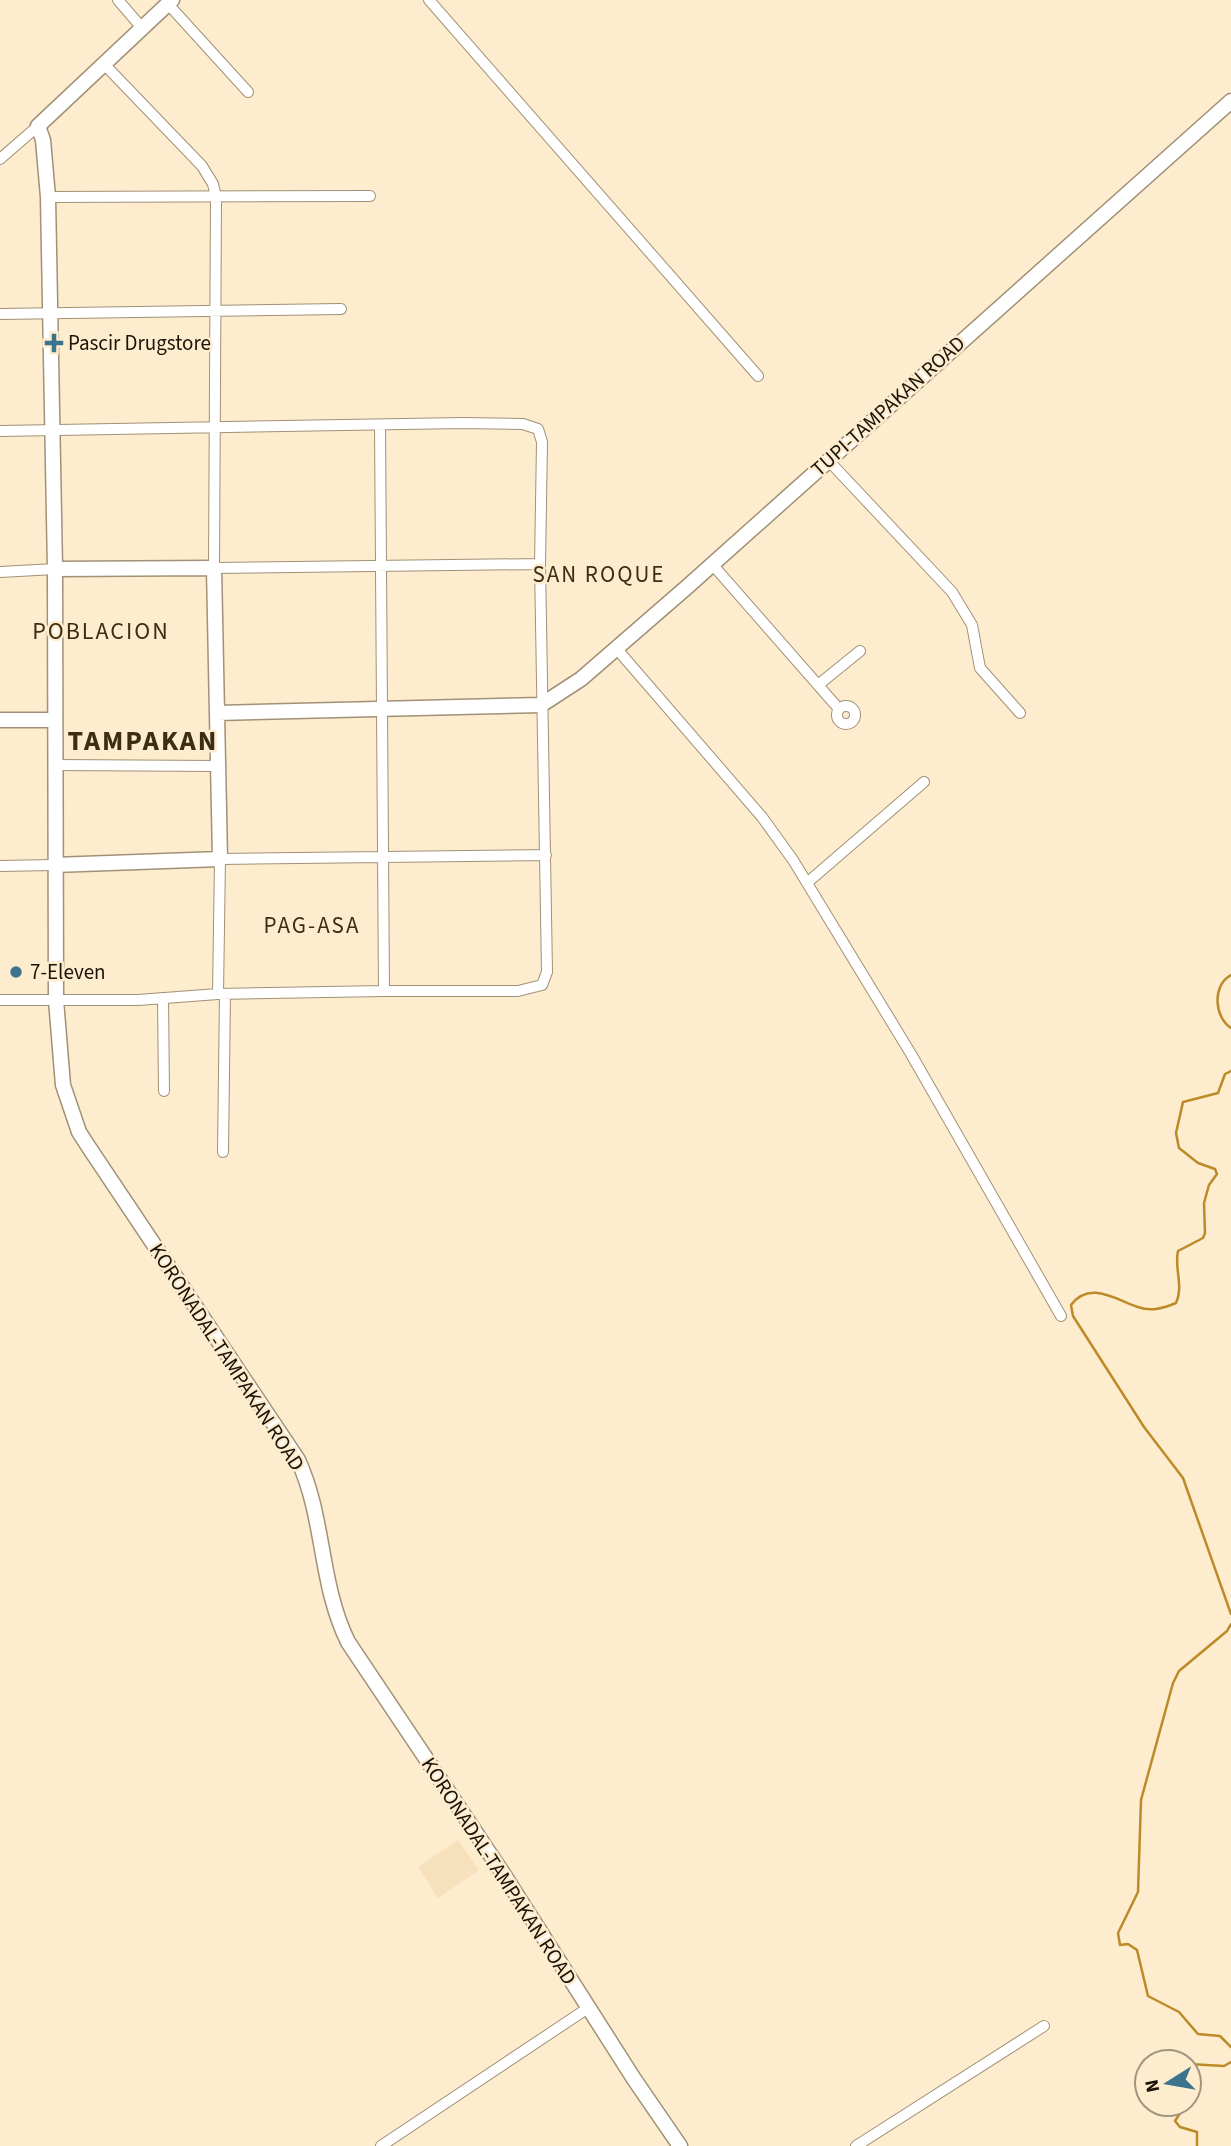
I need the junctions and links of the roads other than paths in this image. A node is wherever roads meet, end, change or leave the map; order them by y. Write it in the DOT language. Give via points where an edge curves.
graph roads {
  1 [pos="118,0"];
  2 [pos="429,0"];
  3 [pos="170,2"];
  4 [pos="142,28"];
  5 [pos="104,64"];
  6 [pos="248,92"];
  7 [pos="1231,101"];
  8 [pos="38,126"];
  9 [pos="0,159"];
  10 [pos="370,196"];
  11 [pos="48,197"];
  12 [pos="216,197"];
  13 [pos="341,309"];
  14 [pos="217,310"];
  15 [pos="48,313"];
  16 [pos="0,314"];
  17 [pos="758,376"];
  18 [pos="380,425"];
  19 [pos="216,427"];
  20 [pos="51,429"];
  21 [pos="0,431"];
  22 [pos="828,460"];
  23 [pos="540,564"];
  24 [pos="712,564"];
  25 [pos="381,566"];
  26 [pos="214,568"];
  27 [pos="55,569"];
  28 [pos="0,572"];
  29 [pos="616,648"];
  30 [pos="860,652"];
  31 [pos="818,685"];
  32 [pos="541,705"];
  33 [pos="839,709"];
  34 [pos="381,711"];
  35 [pos="217,713"];
  36 [pos="1020,713"];
  37 [pos="0,720"];
  38 [pos="54,720"];
  39 [pos="54,765"];
  40 [pos="218,766"];
  41 [pos="924,782"];
  42 [pos="547,855"];
  43 [pos="385,856"];
  44 [pos="220,859"];
  45 [pos="54,865"];
  46 [pos="0,866"];
  47 [pos="808,882"];
  48 [pos="384,991"];
  49 [pos="221,994"];
  50 [pos="163,998"];
  51 [pos="0,1000"];
  52 [pos="56,1000"];
  53 [pos="164,1091"];
  54 [pos="223,1152"];
  55 [pos="1061,1316"];
  56 [pos="588,2008"];
  57 [pos="1044,2026"];
  58 [pos="381,2146"];
  59 [pos="680,2146"];
  60 [pos="856,2146"];
  1 -- 4 [label="street"];
  2 -- 17 [label="street"];
  3 -- 4 [label="main road"];
  3 -- 6 [label="street"];
  4 -- 5 [label="main road"];
  5 -- 8 [label="main road"];
  5 -- 12 [label="street" via="202,166"];
  7 -- 22 [label="main road, TUPI-TAMPAKAN ROAD"];
  8 -- 9 [label="street"];
  8 -- 11 [label="main road, KORONADAL-TAMPAKAN ROAD"];
  10 -- 12 [label="street"];
  11 -- 12 [label="street"];
  11 -- 15 [label="main road, KORONADAL-TAMPAKAN ROAD"];
  12 -- 14 [label="street"];
  13 -- 14 [label="street"];
  14 -- 15 [label="street"];
  14 -- 19 [label="street"];
  15 -- 16 [label="street"];
  15 -- 20 [label="main road, KORONADAL-TAMPAKAN ROAD"];
  18 -- 19 [label="street"];
  18 -- 23 [label="street" via="523,424 538,429 542,442"];
  18 -- 25 [label="street"];
  19 -- 20 [label="street"];
  19 -- 26 [label="street"];
  20 -- 21 [label="street"];
  20 -- 27 [label="main road, KORONADAL-TAMPAKAN ROAD"];
  22 -- 24 [label="main road, TUPI-TAMPAKAN ROAD"];
  22 -- 36 [label="street" via="952,592 972,625 980,668"];
  23 -- 25 [label="street"];
  23 -- 32 [label="street"];
  24 -- 29 [label="main road, TUPI-TAMPAKAN ROAD"];
  24 -- 31 [label="street"];
  25 -- 26 [label="street"];
  25 -- 34 [label="street"];
  26 -- 27 [label="main road"];
  26 -- 35 [label="main road"];
  27 -- 28 [label="street"];
  27 -- 38 [label="main road, KORONADAL-TAMPAKAN ROAD"];
  29 -- 32 [label="main road, TUPI-TAMPAKAN ROAD" via="563,693"];
  29 -- 47 [label="street" via="762,817"];
  30 -- 31 [label="street"];
  31 -- 33 [label="street"];
  32 -- 34 [label="main road"];
  32 -- 42 [label="street"];
  34 -- 35 [label="main road"];
  34 -- 43 [label="street"];
  35 -- 40 [label="main road"];
  37 -- 38 [label="main road"];
  38 -- 39 [label="main road, KORONADAL-TAMPAKAN ROAD"];
  39 -- 40 [label="street"];
  39 -- 45 [label="main road, KORONADAL-TAMPAKAN ROAD"];
  40 -- 44 [label="main road"];
  41 -- 47 [label="street"];
  42 -- 43 [label="street"];
  42 -- 48 [label="street" via="547,972 542,985 518,991"];
  43 -- 44 [label="street"];
  43 -- 48 [label="street"];
  44 -- 45 [label="main road"];
  44 -- 49 [label="street"];
  45 -- 46 [label="street"];
  45 -- 52 [label="main road, KORONADAL-TAMPAKAN ROAD"];
  47 -- 55 [label="street"];
  48 -- 49 [label="street"];
  49 -- 50 [label="street"];
  49 -- 54 [label="street"];
  50 -- 52 [label="street"];
  50 -- 53 [label="street"];
  51 -- 52 [label="street"];
  52 -- 56 [label="main road, KORONADAL-TAMPAKAN ROAD" via="63,1084 79,1132 304,1473 331,1601 348,1642"];
  56 -- 58 [label="street"];
  56 -- 59 [label="main road, KORONADAL-TAMPAKAN ROAD"];
  57 -- 60 [label="street"];
}
